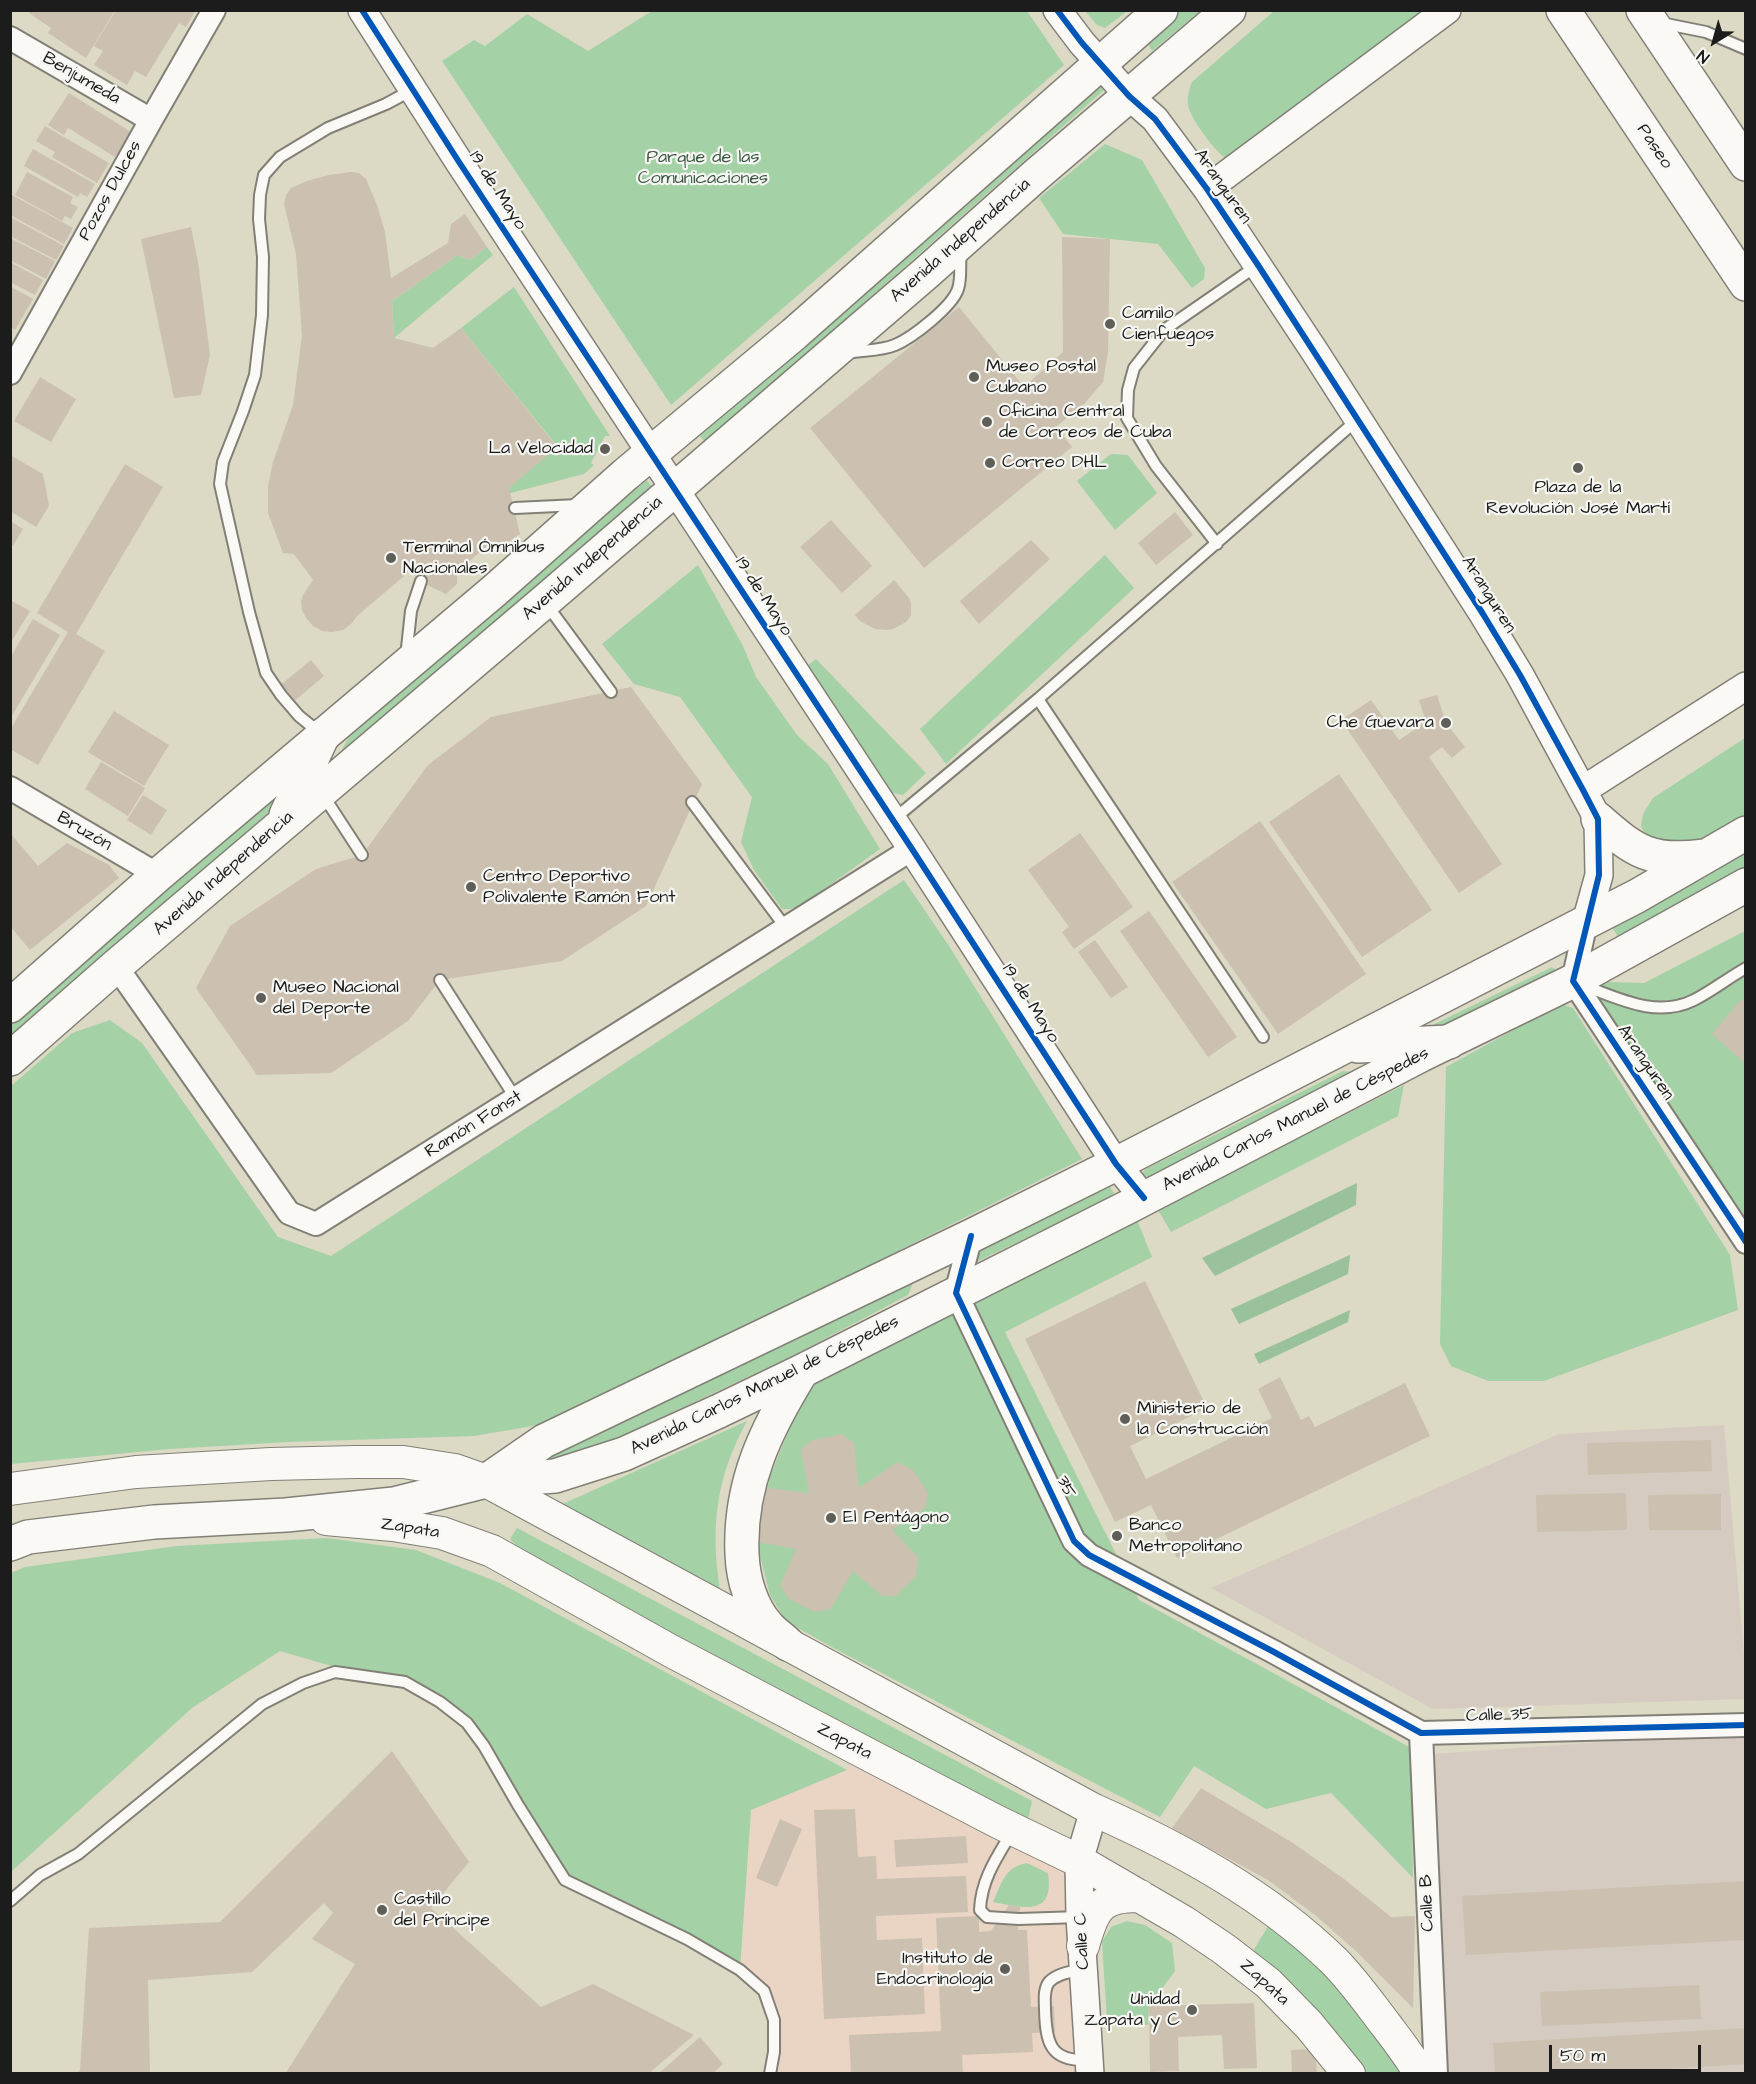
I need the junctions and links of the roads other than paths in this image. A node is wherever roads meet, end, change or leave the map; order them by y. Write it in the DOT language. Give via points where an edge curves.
graph roads {
  1 [pos="214,10"];
  2 [pos="362,10"];
  3 [pos="1057,10"];
  4 [pos="1161,10"];
  5 [pos="1229,10"];
  6 [pos="1447,10"];
  7 [pos="1563,10"];
  8 [pos="1647,16"];
  9 [pos="10,38"];
  10 [pos="1746,49"];
  11 [pos="1101,63"];
  12 [pos="413,89"];
  13 [pos="1129,96"];
  14 [pos="151,120"];
  15 [pos="1746,164"];
  16 [pos="1207,189"];
  17 [pos="1258,265"];
  18 [pos="1746,284"];
  19 [pos="10,373"];
  20 [pos="1358,420"];
  21 [pos="651,453"];
  22 [pos="674,489"];
  23 [pos="591,505"];
  24 [pos="515,508"];
  25 [pos="1217,544"];
  26 [pos="421,581"];
  27 [pos="545,601"];
  28 [pos="405,666"];
  29 [pos="1746,686"];
  30 [pos="611,692"];
  31 [pos="1038,699"];
  32 [pos="323,735"];
  33 [pos="10,788"];
  34 [pos="1583,790"];
  35 [pos="321,791"];
  36 [pos="692,802"];
  37 [pos="1598,819"];
  38 [pos="892,820"];
  39 [pos="281,825"];
  40 [pos="1746,833"];
  41 [pos="912,849"];
  42 [pos="362,855"];
  43 [pos="1708,855"];
  44 [pos="158,875"];
  45 [pos="1746,885"];
  46 [pos="1746,907"];
  47 [pos="1586,922"];
  48 [pos="786,928"];
  49 [pos="1615,960"];
  50 [pos="116,966"];
  51 [pos="1746,968"];
  52 [pos="440,980"];
  53 [pos="1573,981"];
  54 [pos="10,1006"];
  55 [pos="1263,1037"];
  56 [pos="1449,1042"];
  57 [pos="1344,1048"];
  58 [pos="10,1059"];
  59 [pos="516,1099"];
  60 [pos="1116,1164"];
  61 [pos="1144,1198"];
  62 [pos="971,1236"];
  63 [pos="1746,1242"];
  64 [pos="956,1293"];
  65 [pos="802,1371"];
  66 [pos="486,1481"];
  67 [pos="10,1489"];
  68 [pos="286,1515"];
  69 [pos="16,1540"];
  70 [pos="788,1644"];
  71 [pos="1746,1725"];
  72 [pos="1421,1733"];
  73 [pos="1094,1810"];
  74 [pos="1013,1829"];
  75 [pos="1079,1861"];
  76 [pos="1140,1896"];
  77 [pos="10,1900"];
  78 [pos="1083,1944"];
  79 [pos="1090,2067"];
  80 [pos="770,2073"];
  81 [pos="1349,2073"];
  82 [pos="1420,2073"];
  83 [pos="1437,2073"];
  1 -- 14 [label="street, Pozos Dulces"];
  2 -- 12 [label="street, 19 de Mayo"];
  3 -- 11 [label="street, Aranguren"];
  4 -- 11 [label="main road"];
  5 -- 13 [label="main road, Avenida Independencia"];
  6 -- 16 [label="street"];
  7 -- 18 [label="main road, Paseo"];
  8 -- 10 [label="lane" via="1706,32"];
  8 -- 15 [label="main road"];
  9 -- 14 [label="street, Benjumeda"];
  11 -- 13 [label="street, Aranguren"];
  11 -- 21 [label="main road" via="803,326"];
  12 -- 21 [label="street, 19 de Mayo"];
  12 -- 32 [label="lane" via="328,128 280,157 264,175 260,195 262,315 255,375 223,462 220,484 266,673 298,716"];
  13 -- 16 [label="street, Aranguren" via="1155,119"];
  13 -- 22 [label="main road, Avenida Independencia"];
  14 -- 19 [label="street, Pozos Dulces"];
  16 -- 17 [label="street, Aranguren"];
  17 -- 20 [label="street, Aranguren"];
  17 -- 25 [label="lane" via="1164,330 1134,368 1128,390 1127,418 1156,466"];
  20 -- 25 [label="lane"];
  20 -- 34 [label="street, Aranguren" via="1483,614"];
  21 -- 22 [label="street, 19 de Mayo"];
  21 -- 23 [label="main road"];
  22 -- 27 [label="main road, Avenida Independencia"];
  22 -- 38 [label="street, 19 de Mayo"];
  23 -- 24 [label="lane"];
  23 -- 28 [label="main road"];
  25 -- 31 [label="lane"];
  26 -- 28 [label="lane" via="411,611"];
  27 -- 30 [label="lane"];
  27 -- 35 [label="main road, Avenida Independencia"];
  28 -- 32 [label="main road"];
  29 -- 34 [label="street"];
  31 -- 38 [label="lane"];
  31 -- 55 [label="lane"];
  32 -- 39 [label="main road"];
  32 -- 44 [label="main road"];
  33 -- 44 [label="street, Bruzón"];
  34 -- 37 [label="street, Aranguren"];
  35 -- 39 [label="main road, Avenida Independencia"];
  35 -- 42 [label="lane"];
  36 -- 48 [label="lane"];
  37 -- 43 [label="main road" via="1624,843 1653,855 1679,859"];
  37 -- 47 [label="street, Aranguren" via="1599,875"];
  38 -- 41 [label="street, 19 de Mayo"];
  39 -- 50 [label="main road, Avenida Independencia"];
  40 -- 43 [label="main road"];
  41 -- 48 [label="street, Ramón Fonst"];
  41 -- 60 [label="street, 19 de Mayo"];
  43 -- 47 [label="main road"];
  44 -- 54 [label="main road"];
  45 -- 49 [label="main road, Avenida Carlos Manuel de Céspedes"];
  46 -- 49 [label="main road" via="1694,934"];
  47 -- 53 [label="street, Aranguren"];
  47 -- 57 [label="main road"];
  48 -- 59 [label="street, Ramón Fonst"];
  49 -- 53 [label="main road, Avenida Carlos Manuel de Céspedes"];
  50 -- 58 [label="main road, Avenida Independencia"];
  50 -- 59 [label="street, Ramón Fonst" via="289,1213 316,1224"];
  51 -- 53 [label="lane" via="1693,1000 1668,1008 1644,1007"];
  52 -- 59 [label="lane"];
  53 -- 56 [label="main road, Avenida Carlos Manuel de Céspedes"];
  53 -- 63 [label="street, Aranguren"];
  56 -- 57 [label="main road"];
  56 -- 61 [label="main road, Avenida Carlos Manuel de Céspedes"];
  57 -- 60 [label="main road"];
  60 -- 61 [label="street, 19 de Mayo"];
  60 -- 62 [label="main road"];
  61 -- 64 [label="main road, Avenida Carlos Manuel de Céspedes"];
  62 -- 64 [label="street"];
  62 -- 66 [label="main road" via="544,1441"];
  64 -- 65 [label="main road, Avenida Carlos Manuel de Céspedes"];
  64 -- 72 [label="street, 35" via="1074,1541 1089,1555"];
  65 -- 66 [label="main road, Avenida Carlos Manuel de Céspedes" via="624,1454 555,1476"];
  65 -- 70 [label="main road" via="756,1461 741,1531 746,1585 767,1625"];
  66 -- 67 [label="main road" via="455,1470 403,1462 356,1462 136,1472"];
  66 -- 68 [label="main road, Zapata" via="394,1504"];
  66 -- 70 [label="main road"];
  68 -- 69 [label="main road, Zapata" via="154,1522"];
  68 -- 74 [label="main road, Zapata" via="442,1533 492,1551 671,1651"];
  70 -- 73 [label="main road"];
  71 -- 72 [label="street, Calle 35"];
  72 -- 83 [label="street, Calle B"];
  73 -- 75 [label="street, Calle C"];
  73 -- 82 [label="main road" via="1139,1830 1230,1881 1306,1935 1363,1994"];
  74 -- 75 [label="main road, Zapata"];
  74 -- 78 [label="lane" via="989,1870 980,1910 987,1917 1018,1919"];
  75 -- 76 [label="main road, Zapata"];
  75 -- 78 [label="street, Calle C"];
  76 -- 78 [label="main road" via="1113,1898 1101,1904 1090,1919"];
  76 -- 81 [label="main road, Zapata" via="1216,1943 1268,1983"];
  77 -- 80 [label="lane" via="40,1875 78,1854 262,1704 335,1672 405,1682 467,1723 566,1880 687,1939 740,1970 764,1991 774,2019"];
  78 -- 79 [label="street, Calle C"];
  78 -- 79 [label="lane" via="1047,1986 1046,2034 1061,2055"];
}
